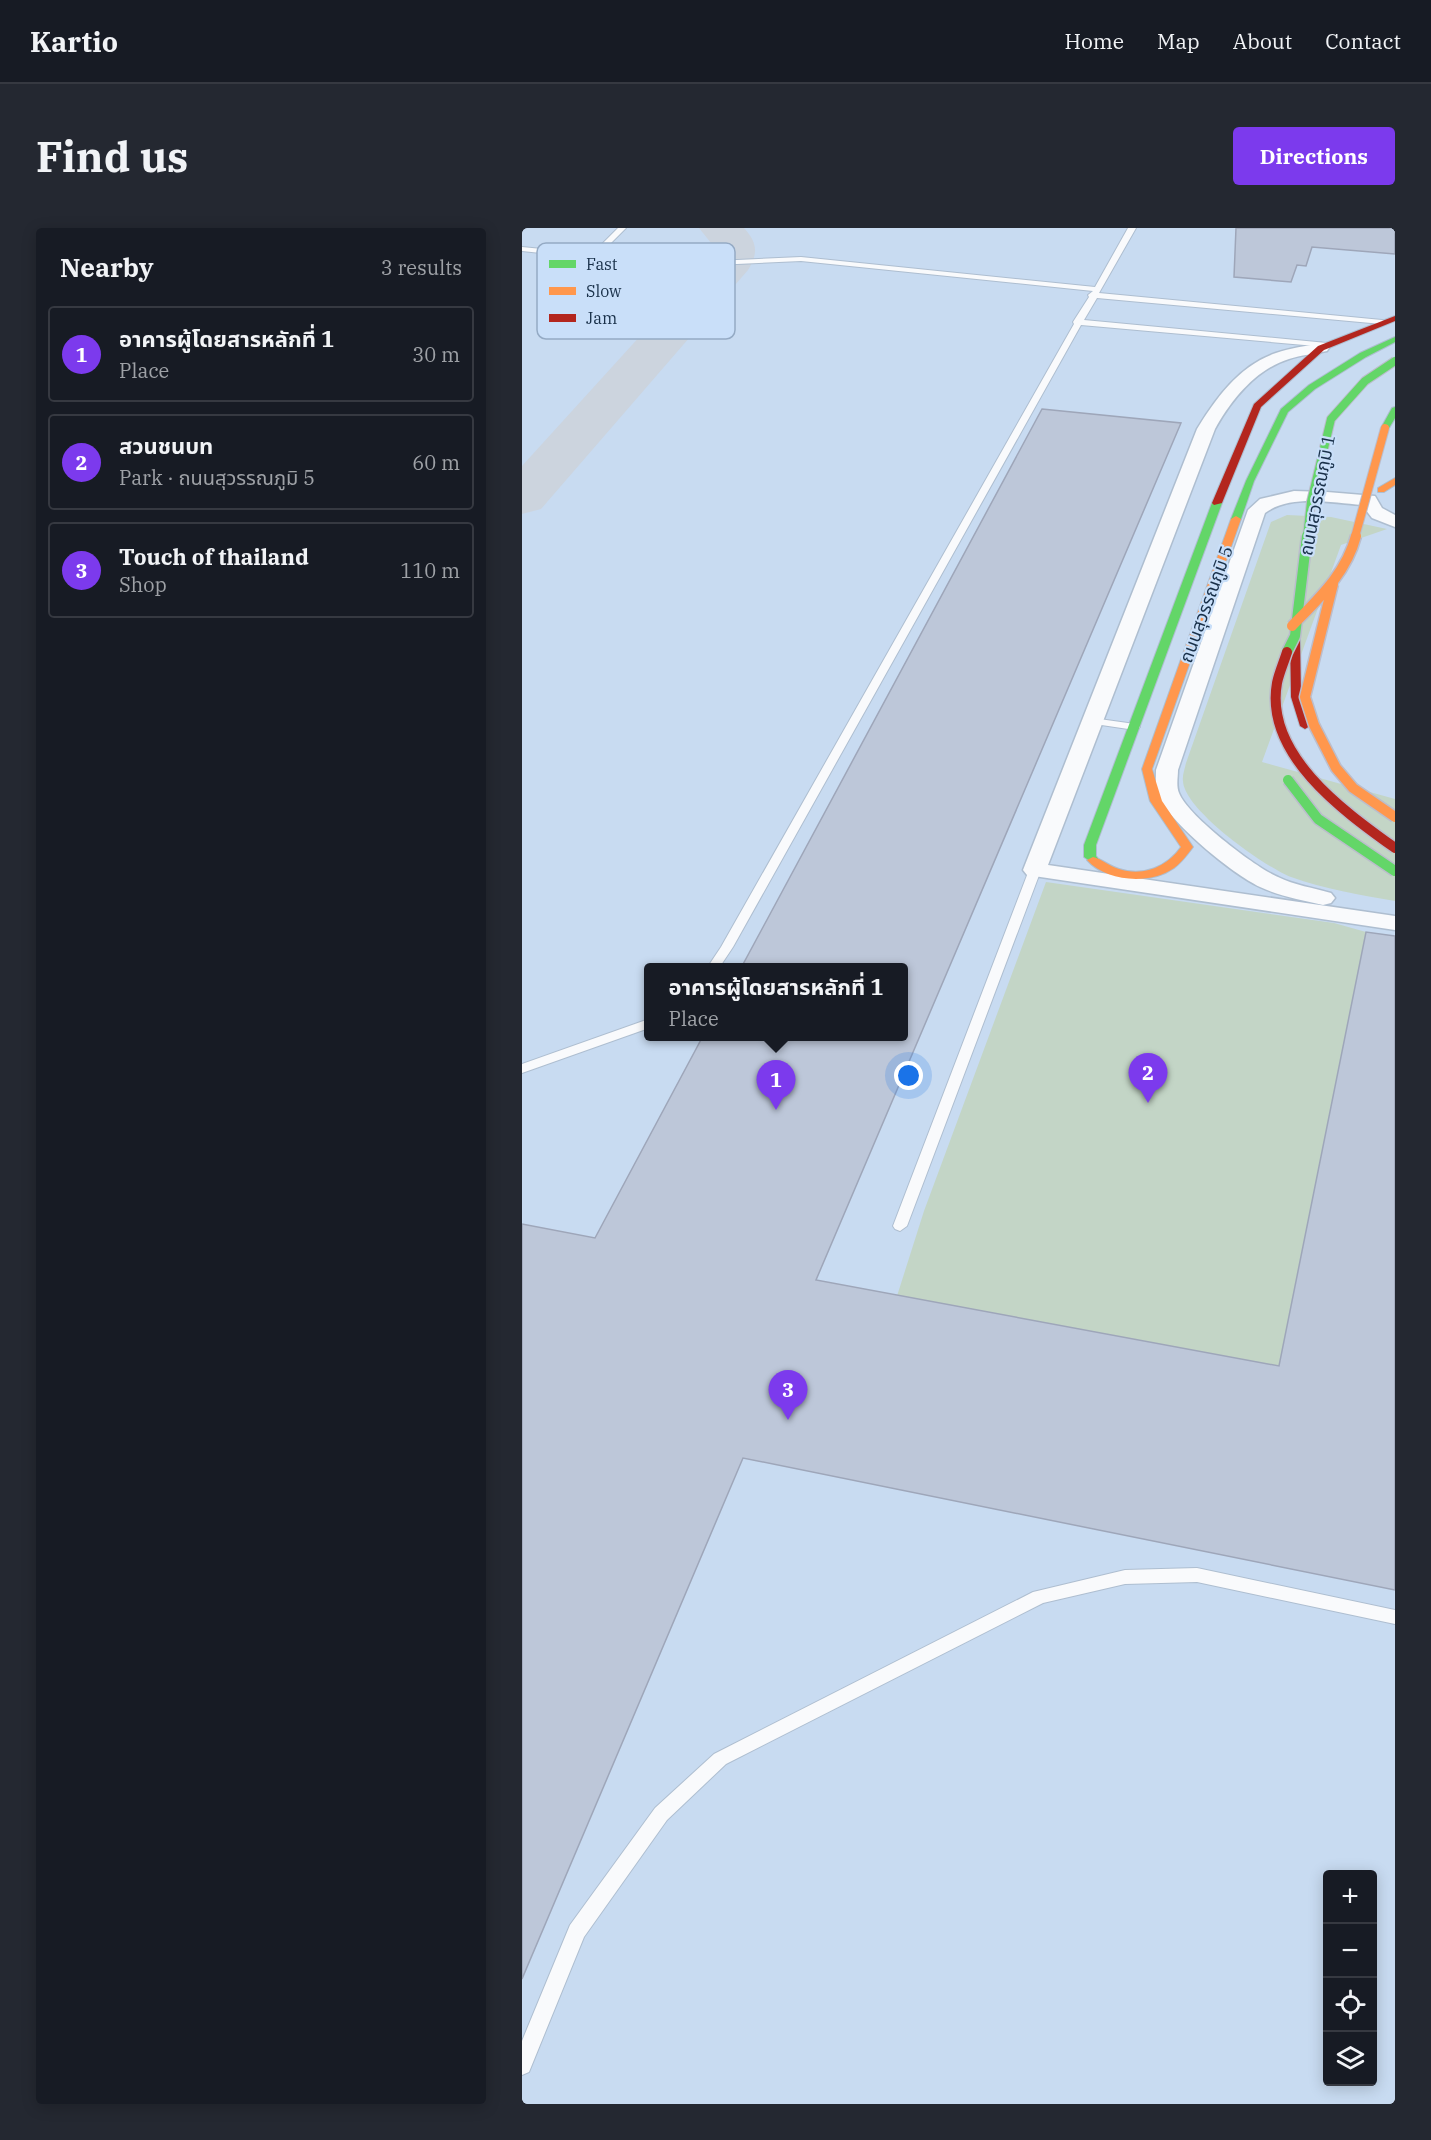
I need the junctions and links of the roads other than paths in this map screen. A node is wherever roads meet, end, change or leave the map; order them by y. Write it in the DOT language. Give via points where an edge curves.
graph roads {
  1 [pos="622,228"];
  2 [pos="1132,228"];
  3 [pos="607,243"];
  4 [pos="522,249"];
  5 [pos="537,250"];
  6 [pos="735,262"];
  7 [pos="1094,292"];
  8 [pos="1388,320"];
  9 [pos="1077,322"];
  10 [pos="1395,339"];
  11 [pos="1324,347"];
  12 [pos="1395,361"];
  13 [pos="1395,410"];
  14 [pos="1385,489"];
  15 [pos="1395,521"];
  16 [pos="1334,582"];
  17 [pos="1295,636"];
  18 [pos="1266,672"];
  19 [pos="1092,721"];
  20 [pos="1135,727"];
  21 [pos="1279,766"];
  22 [pos="1395,808"];
  23 [pos="1395,817"];
  24 [pos="1395,848"];
  25 [pos="1035,870"];
  26 [pos="1395,871"];
  27 [pos="1124,873"];
  28 [pos="1088,878"];
  29 [pos="1149,887"];
  30 [pos="1395,913"];
  31 [pos="1395,923"];
  32 [pos="716,963"];
  33 [pos="644,1024"];
  34 [pos="522,1069"];
  35 [pos="900,1226"];
  36 [pos="1395,1617"];
  37 [pos="522,2065"];
  1 -- 3 [label="lane"];
  2 -- 7 [label="lane"];
  4 -- 5 [label="lane"];
  6 -- 7 [label="lane" via="801,259"];
  7 -- 8 [label="lane"];
  7 -- 9 [label="lane"];
  8 -- 11 [label="main road, ถนนสุวรรณภูมิ 5"];
  9 -- 11 [label="lane"];
  9 -- 32 [label="lane"];
  10 -- 27 [label="main road, ถนนสุวรรณภูมิ 5" via="1320,381 1284,411 1250,481 1147,769 1148,785 1156,804 1187,847 1184,857 1177,866 1163,872"];
  11 -- 19 [label="street, ถนนสุวรรณภูมิ 5" via="1280,356 1262,366 1213,417"];
  11 -- 20 [label="main road, ถนนสุวรรณภูมิ 5" via="1257,406"];
  12 -- 17 [label="main road, ถนนสุวรรณภูมิ 1, bridge" via="1365,381 1331,419 1311,502"];
  13 -- 16 [label="main road, ถนนสุวรรณภูมิ 1, bridge" via="1385,428 1352,549"];
  14 -- 15 [label="street, ถนนสุวรรณภูมิ 5" via="1371,507"];
  14 -- 30 [label="street, ถนนสุวรรณภูมิ 5" via="1271,500 1257,510 1167,779 1168,794 1180,812 1250,871 1329,900"];
  16 -- 18 [label="main road, ถนนสุวรรณภูมิ 1, bridge" via="1286,632"];
  16 -- 23 [label="main road, ถนนสุวรรณภูมิ 1, bridge" via="1305,696 1314,726 1336,768 1353,788"];
  17 -- 22 [label="main road, ถนนสุวรรณภูมิ 1, bridge" via="1296,696 1317,748 1348,778"];
  17 -- 24 [label="main road, ถนนสุวรรณภูมิ 1, bridge" via="1275,687 1284,736 1305,774 1344,812"];
  19 -- 20 [label="lane"];
  19 -- 25 [label="street, ถนนสุวรรณภูมิ 5"];
  20 -- 27 [label="main road, ถนนสุวรรณภูมิ 5" via="1090,845 1090,857 1096,863"];
  21 -- 26 [label="main road, bridge" via="1318,819"];
  25 -- 28 [label="street, ถนนสุวรรณภูมิ 5"];
  25 -- 35 [label="lane"];
  27 -- 28 [label="street, ถนนสุวรรณภูมิ 5"];
  27 -- 29 [label="street, ถนนสุวรรณภูมิ 5"];
  28 -- 29 [label="street, ถนนสุวรรณภูมิ 5"];
  29 -- 31 [label="street, ถนนสุวรรณภูมิ 5"];
  33 -- 34 [label="lane"];
  36 -- 37 [label="lane" via="1197,1575 1125,1577 1039,1596 720,1759 662,1814 577,1931"];
}
